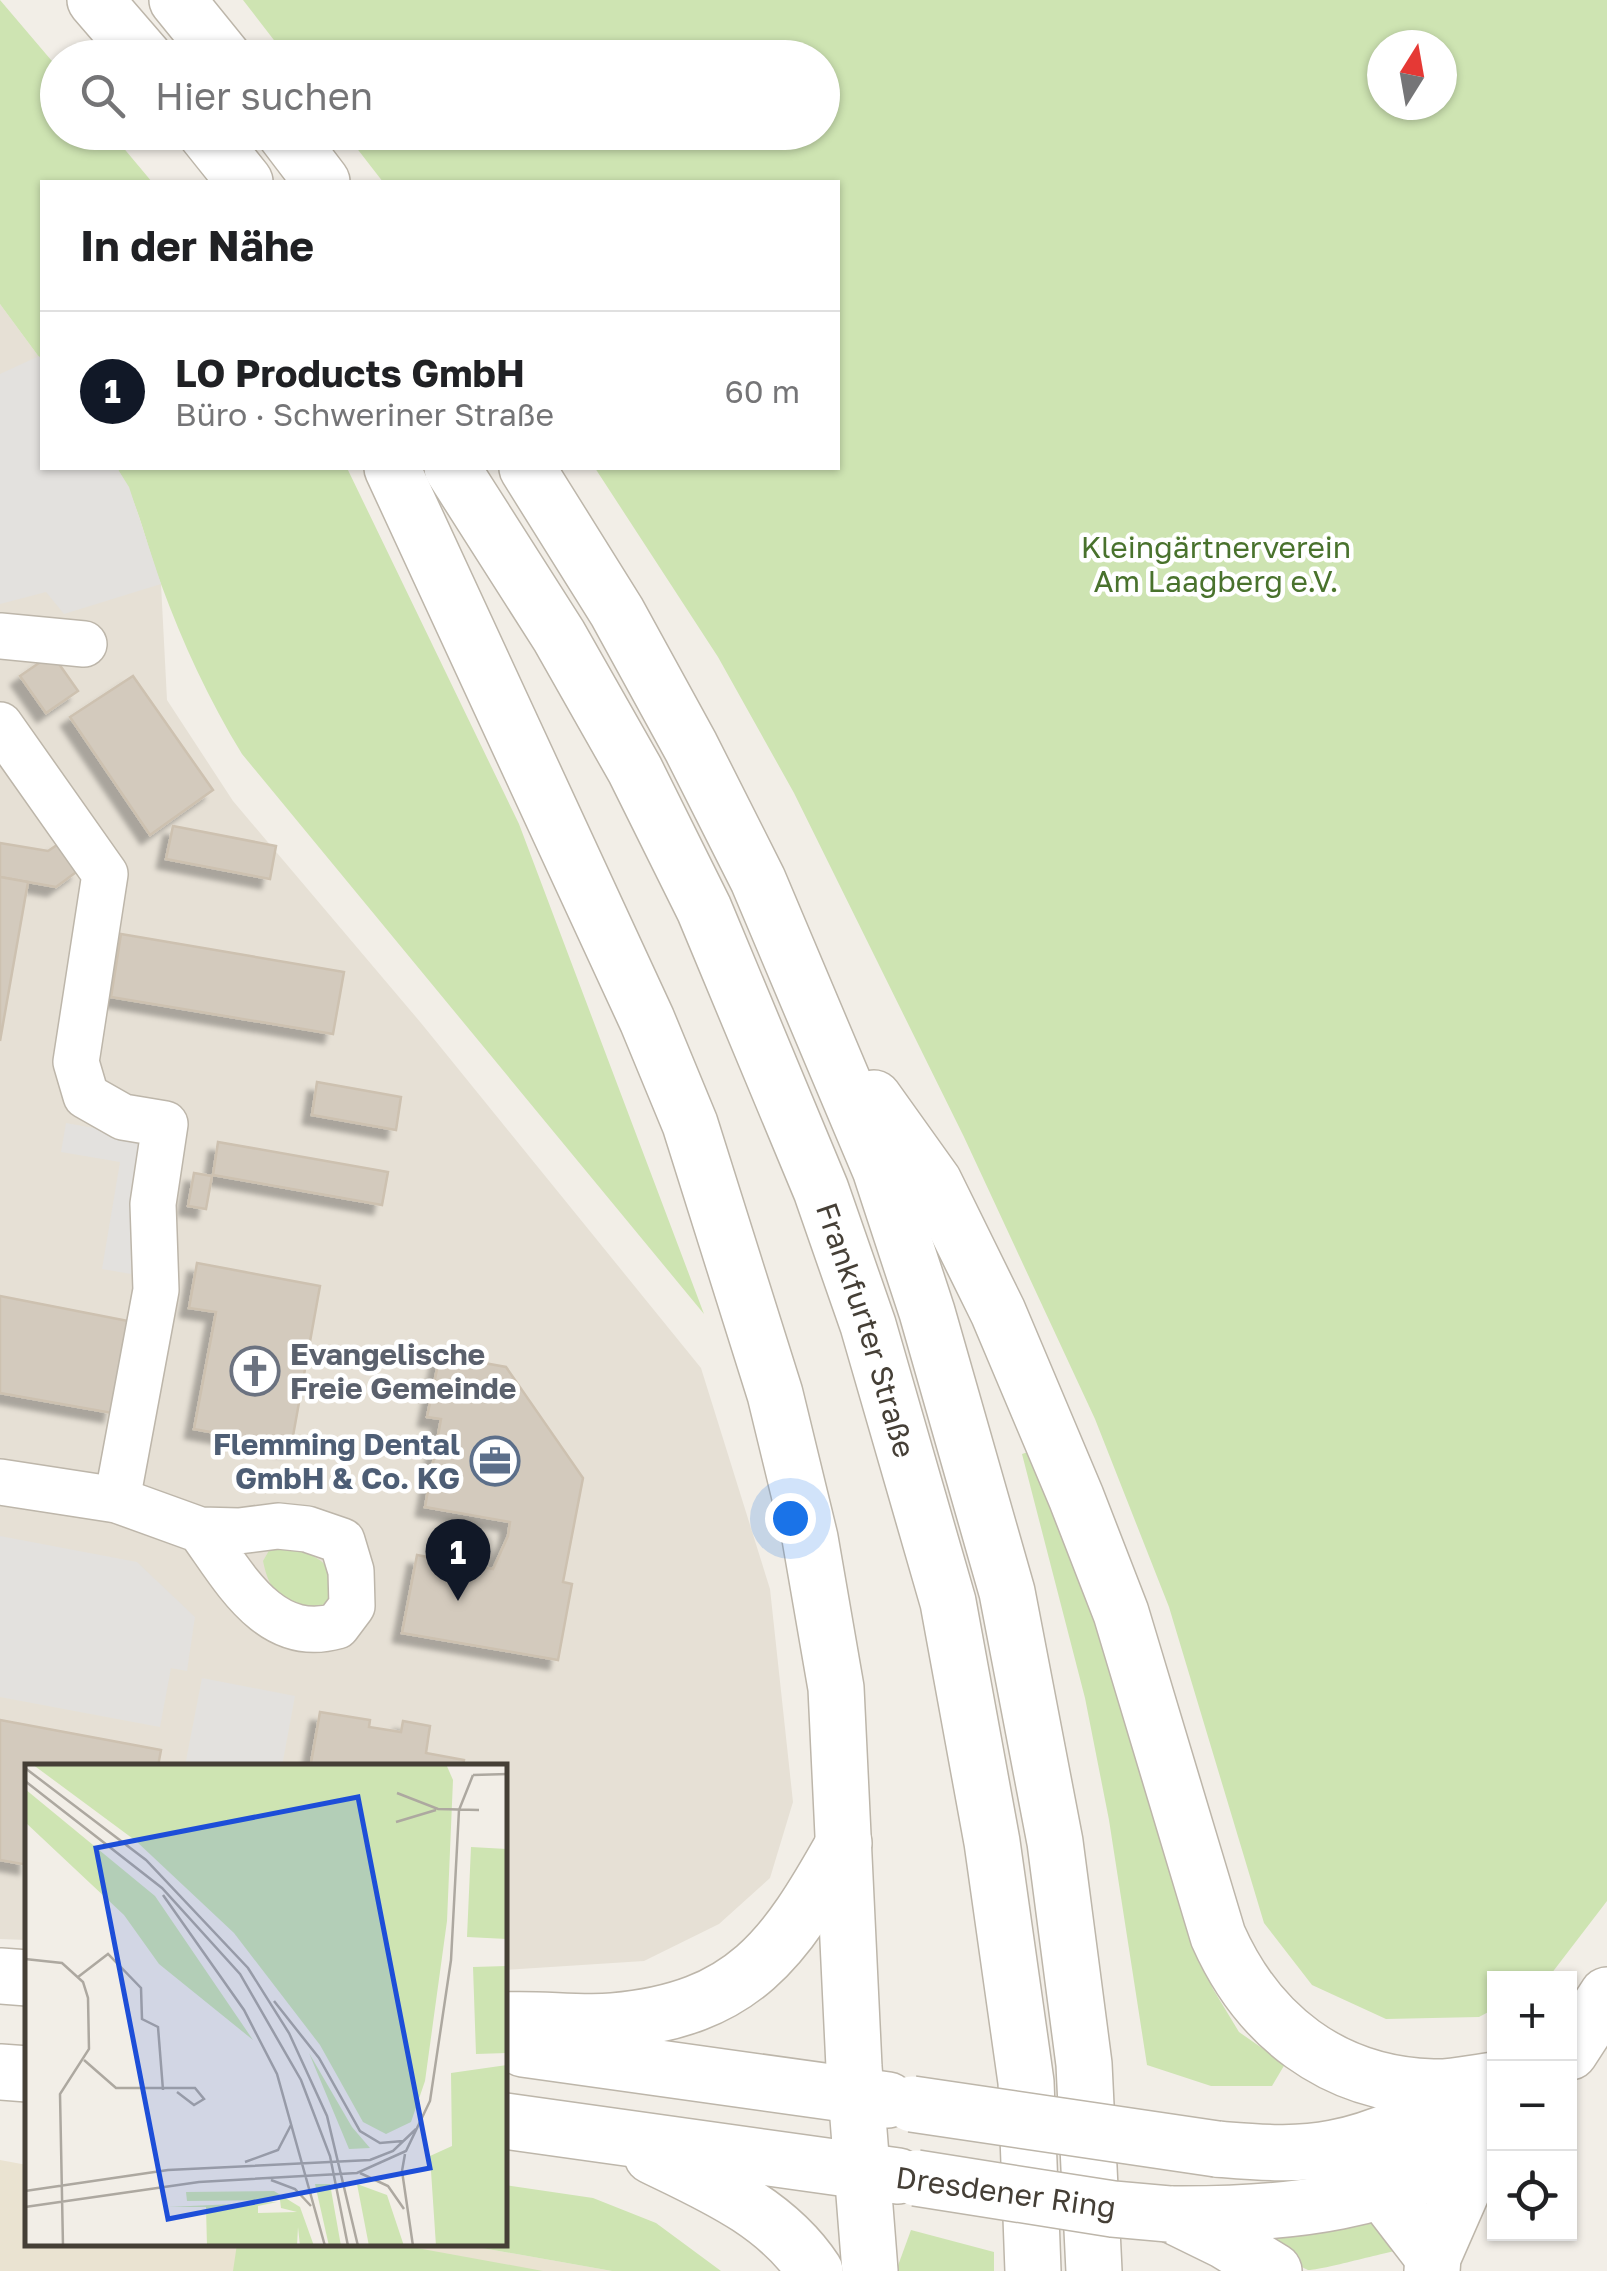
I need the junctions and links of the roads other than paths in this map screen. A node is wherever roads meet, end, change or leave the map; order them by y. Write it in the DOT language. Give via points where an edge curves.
graph roads {
  1 [pos="95,0"];
  2 [pos="177,0"];
  3 [pos="129,40"];
  4 [pos="209,40"];
  5 [pos="220,150"];
  6 [pos="298,150"];
  7 [pos="244,180"];
  8 [pos="320,180"];
  9 [pos="393,470"];
  10 [pos="453,470"];
  11 [pos="528,470"];
  12 [pos="0,636"];
  13 [pos="84,644"];
  14 [pos="0,724"];
  15 [pos="823,1028"];
  16 [pos="0,1482"];
  17 [pos="117,1500"];
  18 [pos="200,1530"];
  19 [pos="844,1842"];
  20 [pos="0,1976"];
  21 [pos="25,1978"];
  22 [pos="1607,1995"];
  23 [pos="1577,2019"];
  24 [pos="508,2020"];
  25 [pos="1577,2041"];
  26 [pos="508,2046"];
  27 [pos="0,2072"];
  28 [pos="25,2074"];
  29 [pos="1487,2081"];
  30 [pos="1487,2084"];
  31 [pos="856,2095"];
  32 [pos="508,2121"];
  33 [pos="604,2133"];
  34 [pos="1487,2139"];
  35 [pos="1487,2142"];
  36 [pos="1334,2148"];
  37 [pos="862,2171"];
  38 [pos="1383,2192"];
  39 [pos="1224,2228"];
  40 [pos="1433,2264"];
  41 [pos="815,2271"];
  42 [pos="870,2271"];
  43 [pos="1033,2271"];
  44 [pos="1094,2271"];
  45 [pos="1274,2271"];
  1 -- 3 [label="street"];
  2 -- 4 [label="street"];
  5 -- 7 [label="street"];
  6 -- 8 [label="street"];
  9 -- 19 [label="street" via="690,1124 775,1394 810,1538 836,1688"];
  10 -- 43 [label="street, Frankfurter Straße" via="559,636 704,909 821,1190 868,1324 948,1602 992,1842 1026,2082"];
  11 -- 15 [label="street, Frankfurter Straße" via="691,746"];
  12 -- 13 [label="street"];
  14 -- 17 [label="street" via="105,874 76,1062 86,1096 123,1117 164,1124 154,1204 156,1290"];
  15 -- 29 [label="street" via="934,1182 998,1312 1121,1613 1234,1972 1292,2038 1338,2066 1436,2088"];
  15 -- 44 [label="street, Frankfurter Straße" via="898,1222 1007,1592 1055,1842 1084,2064"];
  16 -- 17 [label="street"];
  17 -- 18 [label="street"];
  19 -- 24 [label="street" via="799,1921 730,1989 669,2013 610,2021"];
  19 -- 31 [label="street"];
  20 -- 21 [label="street"];
  22 -- 23 [label="street"];
  22 -- 25 [label="street"];
  26 -- 31 [label="street"];
  27 -- 28 [label="street"];
  30 -- 36 [label="street" via="1408,2124"];
  31 -- 36 [label="street, bridge" via="1217,2149"];
  31 -- 37 [label="street"];
  32 -- 33 [label="street, Dresdener Ring"];
  33 -- 37 [label="street, Dresdener Ring"];
  33 -- 41 [label="street" via="740,2200 786,2236"];
  34 -- 38 [label="street"];
  35 -- 40 [label="street"];
  36 -- 38 [label="street"];
  37 -- 39 [label="street, Dresdener Ring, bridge" via="1169,2214"];
  37 -- 42 [label="street"];
  38 -- 39 [label="street"];
  38 -- 40 [label="street"];
  39 -- 45 [label="street"];
}
